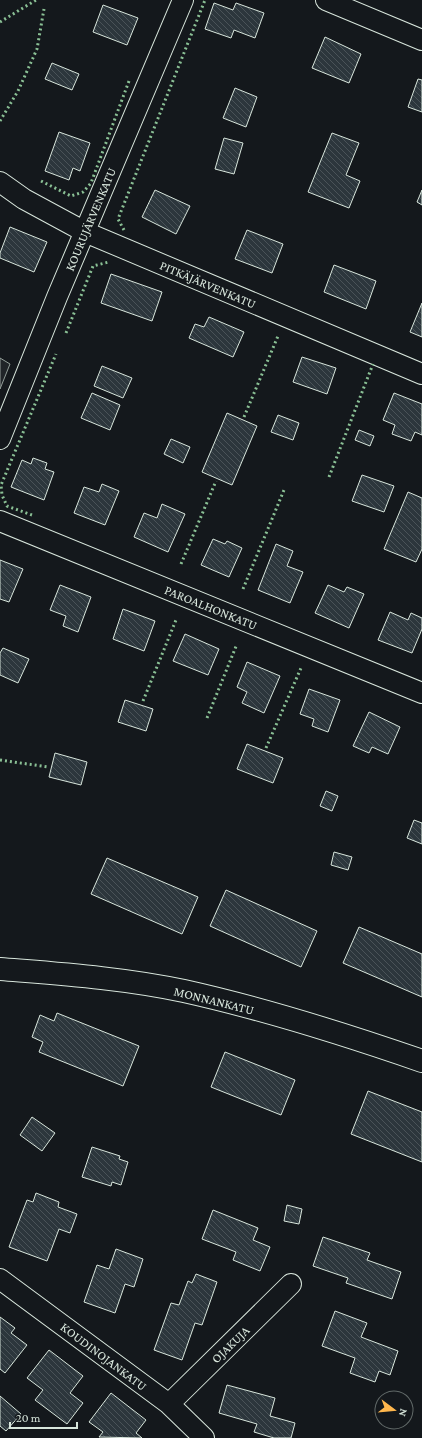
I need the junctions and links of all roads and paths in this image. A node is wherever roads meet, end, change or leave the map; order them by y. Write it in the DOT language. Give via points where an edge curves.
graph roads {
  1 [pos="183,0"];
  2 [pos="326,0"];
  3 [pos="422,40"];
  4 [pos="0,182"];
  5 [pos="85,232"];
  6 [pos="422,374"];
  7 [pos="0,439"];
  8 [pos="0,521"];
  9 [pos="422,693"];
  10 [pos="0,969"];
  11 [pos="422,1061"];
  12 [pos="0,1279"];
  13 [pos="291,1284"];
  14 [pos="169,1404"];
  15 [pos="204,1438"];
  1 -- 5 [label="street, KOURUJÄRVENKATU"];
  2 -- 3 [label="street"];
  4 -- 5 [label="street, PITKÄJÄRVENKATU" via="24,199"];
  5 -- 6 [label="street, PITKÄJÄRVENKATU"];
  5 -- 7 [label="street, KOURUJÄRVENKATU"];
  8 -- 9 [label="street, PAROALHONKATU"];
  10 -- 11 [label="main road, MONNANKATU" via="82,976 183,991 339,1032"];
  12 -- 14 [label="street, KOUDINOJANKATU"];
  13 -- 14 [label="street, OJAKUJA"];
  14 -- 15 [label="street, KOUDINOJANKATU"];
}
